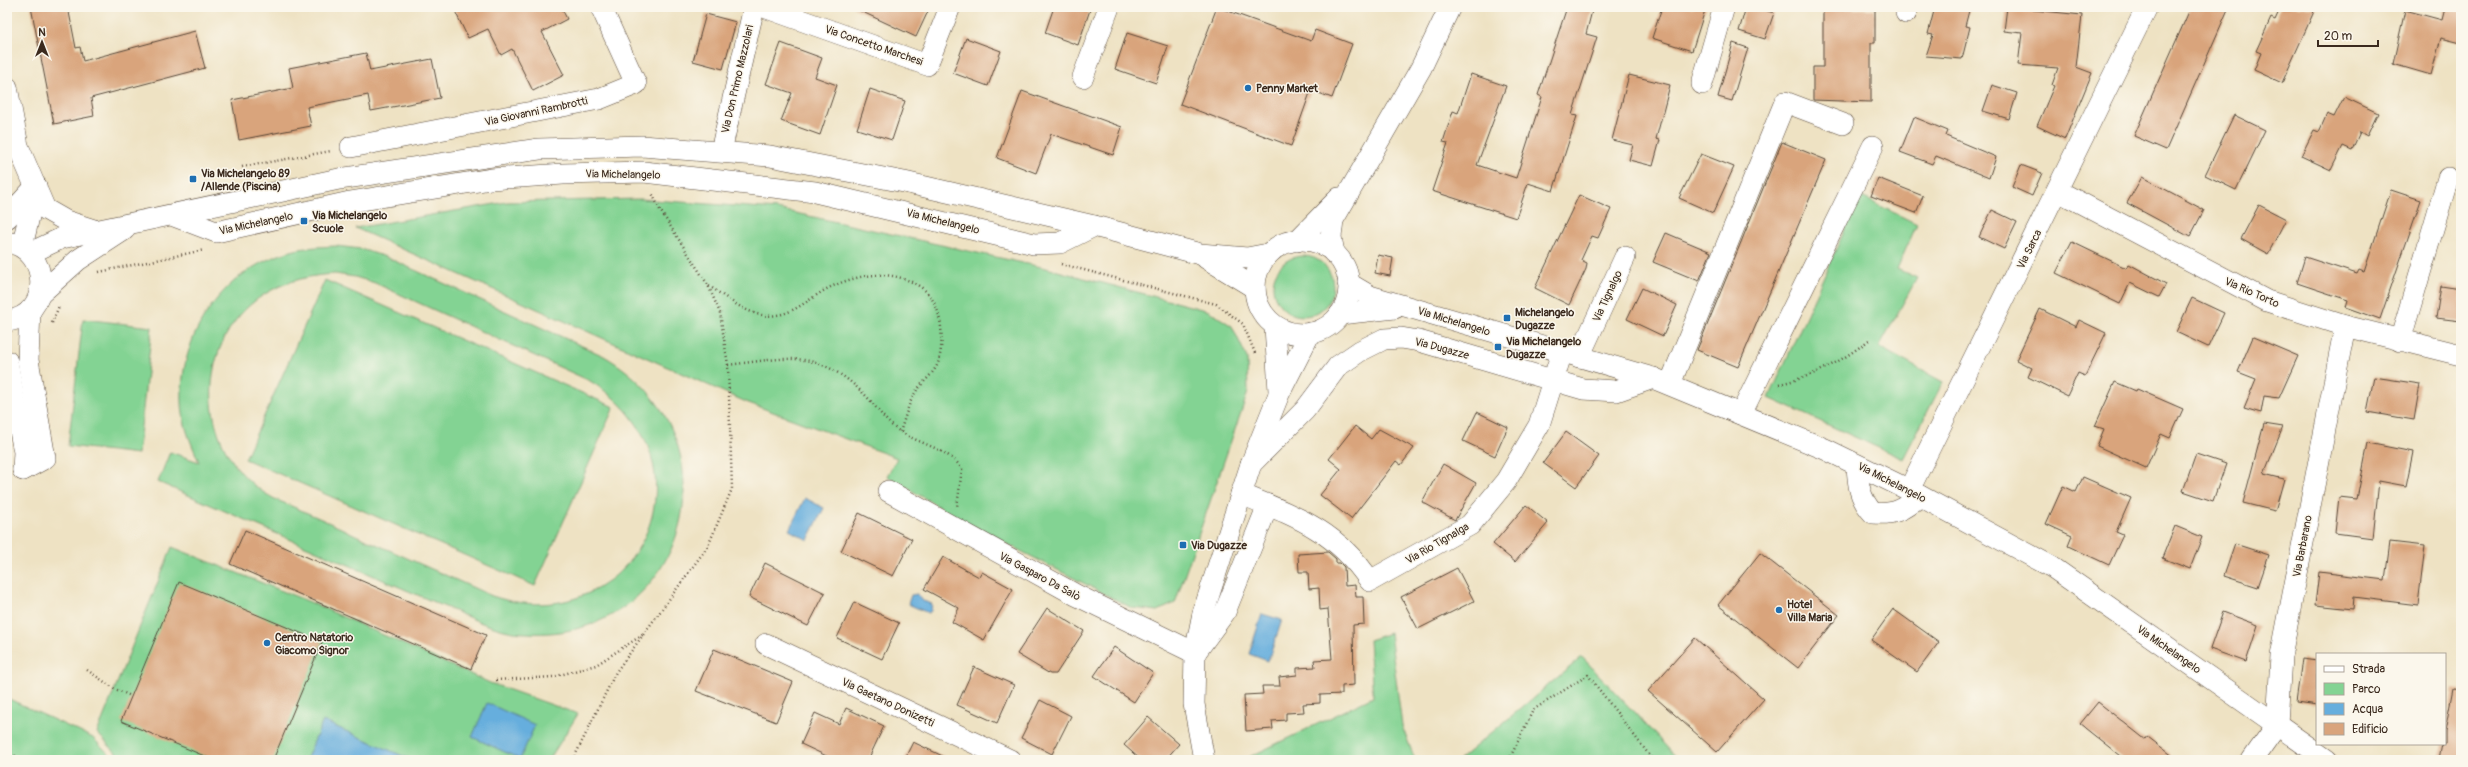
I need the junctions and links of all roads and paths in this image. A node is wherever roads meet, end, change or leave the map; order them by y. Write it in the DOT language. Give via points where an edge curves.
graph roads {
  1 [pos="601,7"];
  2 [pos="754,7"];
  3 [pos="764,7"];
  4 [pos="950,7"];
  5 [pos="1108,7"];
  6 [pos="1450,7"];
  7 [pos="1724,7"];
  8 [pos="2147,7"];
  9 [pos="1083,77"];
  10 [pos="1702,84"];
  11 [pos="7,87"];
  12 [pos="1843,124"];
  13 [pos="1873,146"];
  14 [pos="352,147"];
  15 [pos="720,151"];
  16 [pos="242,167"];
  17 [pos="644,172"];
  18 [pos="2448,178"];
  19 [pos="36,186"];
  20 [pos="1351,186"];
  21 [pos="2058,191"];
  22 [pos="174,216"];
  23 [pos="7,218"];
  24 [pos="135,223"];
  25 [pos="1094,226"];
  26 [pos="98,231"];
  27 [pos="1297,240"];
  28 [pos="20,247"];
  29 [pos="205,249"];
  30 [pos="1334,253"];
  31 [pos="1200,254"];
  32 [pos="1268,254"];
  33 [pos="1625,257"];
  34 [pos="1056,263"];
  35 [pos="94,274"];
  36 [pos="1348,283"];
  37 [pos="708,285"];
  38 [pos="1254,288"];
  39 [pos="62,300"];
  40 [pos="35,302"];
  41 [pos="1407,307"];
  42 [pos="1340,314"];
  43 [pos="7,321"];
  44 [pos="1276,326"];
  45 [pos="2345,326"];
  46 [pos="50,329"];
  47 [pos="1310,333"];
  48 [pos="1869,340"];
  49 [pos="2400,341"];
  50 [pos="1571,355"];
  51 [pos="2461,355"];
  52 [pos="1256,359"];
  53 [pos="7,361"];
  54 [pos="728,365"];
  55 [pos="1552,379"];
  56 [pos="1662,381"];
  57 [pos="1756,388"];
  58 [pos="1279,394"];
  59 [pos="1741,414"];
  60 [pos="900,432"];
  61 [pos="1251,464"];
  62 [pos="1858,465"];
  63 [pos="888,491"];
  64 [pos="1914,493"];
  65 [pos="1241,494"];
  66 [pos="1268,505"];
  67 [pos="954,530"];
  68 [pos="646,633"];
  69 [pos="766,644"];
  70 [pos="1195,653"];
  71 [pos="87,670"];
  72 [pos="496,680"];
  73 [pos="131,696"];
  74 [pos="2277,725"];
  75 [pos="7,758"];
  76 [pos="24,760"];
  77 [pos="573,760"];
  78 [pos="1010,760"];
  79 [pos="1204,760"];
  80 [pos="1509,760"];
  81 [pos="1652,760"];
  82 [pos="2252,760"];
  83 [pos="2327,760"];
  1 -- 14 [label="street, Via Giovanni Rambrotti" via="636,84 599,99"];
  2 -- 15 [label="street, Via Don Primo Mazzolari"];
  3 -- 4 [label="street, Via Concetto Marchesi" via="927,65"];
  5 -- 9 [label="street"];
  6 -- 20 [label="street" via="1421,68"];
  7 -- 10 [label="street"];
  8 -- 21 [label="street, Via Sarca"];
  11 -- 19 [label="street" via="18,146"];
  12 -- 56 [label="street" via="1784,102"];
  13 -- 57 [label="street"];
  14 -- 16 [label="path"];
  15 -- 22 [label="street" via="642,146 539,149 339,179"];
  15 -- 25 [label="street" via="770,156 904,182"];
  17 -- 22 [label="street, Via Michelangelo" via="491,179 350,202 216,232"];
  17 -- 25 [label="street, Via Michelangelo" via="815,192 1034,244 1060,242"];
  17 -- 37 [label="path" via="660,210"];
  18 -- 49 [label="street"];
  19 -- 23 [label="street"];
  19 -- 26 [label="street" via="45,209 66,221"];
  19 -- 28 [label="street"];
  20 -- 27 [label="street"];
  20 -- 30 [label="street" via="1333,220"];
  21 -- 45 [label="street, Via Rio Torto" via="2267,301"];
  21 -- 64 [label="street, Via Sarca"];
  22 -- 24 [label="street"];
  24 -- 26 [label="street"];
  24 -- 40 [label="street" via="78,260"];
  25 -- 31 [label="street"];
  26 -- 28 [label="street"];
  27 -- 30 [label="street" via="1311,241"];
  27 -- 32 [label="street" via="1286,242"];
  28 -- 40 [label="street" via="41,272"];
  29 -- 35 [label="path"];
  30 -- 36 [label="street" via="1346,272"];
  31 -- 32 [label="street" via="1247,258"];
  31 -- 38 [label="street"];
  32 -- 38 [label="street" via="1260,264"];
  33 -- 50 [label="street, Via Tignalgo"];
  34 -- 52 [label="path" via="1216,304 1242,324"];
  36 -- 41 [label="street, Via Michelangelo" via="1370,296"];
  36 -- 42 [label="street" via="1345,304"];
  37 -- 54 [label="path" via="720,313"];
  37 -- 60 [label="path" via="759,315 777,315 811,301 832,286 866,275 890,274 910,279 928,292 938,309 940,356 932,375 917,390"];
  38 -- 44 [label="street" via="1257,303 1265,316"];
  39 -- 46 [label="path"];
  40 -- 43 [label="street" via="21,317"];
  40 -- 53 [label="street" via="28,360 45,458 23,470 24,452"];
  41 -- 42 [label="street, Via Michelangelo"];
  41 -- 50 [label="street, Via Michelangelo"];
  42 -- 47 [label="street" via="1332,323"];
  44 -- 47 [label="street" via="1286,331"];
  44 -- 58 [label="street, Via Dugazze"];
  45 -- 49 [label="street, Via Rio Torto"];
  45 -- 74 [label="street, Via Barbarano" via="2281,656"];
  47 -- 58 [label="street, Via Dugazze"];
  48 -- 57 [label="path" via="1850,355 1815,375"];
  49 -- 51 [label="street, Via Rio Torto"];
  50 -- 55 [label="street, Via Rio Tignalga"];
  50 -- 56 [label="street, Via Michelangelo"];
  54 -- 60 [label="path" via="789,357 819,363 843,375"];
  54 -- 68 [label="path" via="732,489 708,546"];
  55 -- 56 [label="street, Via Dugazze" via="1583,389 1616,391"];
  55 -- 61 [label="street, Via Dugazze" via="1418,340 1384,339 1338,366 1305,410"];
  55 -- 66 [label="street, Via Rio Tignalga" via="1539,426 1506,481 1470,526 1370,581 1360,566 1333,538 1302,519"];
  56 -- 59 [label="street, Via Michelangelo"];
  57 -- 59 [label="street"];
  58 -- 61 [label="street, Via Dugazze"];
  59 -- 62 [label="street, Via Michelangelo"];
  60 -- 67 [label="path" via="955,458 962,469"];
  61 -- 65 [label="street, Via Dugazze"];
  62 -- 64 [label="street, Via Michelangelo"];
  62 -- 64 [label="street" via="1859,488 1864,503 1872,513 1888,515 1904,508"];
  63 -- 67 [label="street, Via Gasparo Da Salò"];
  64 -- 74 [label="street, Via Michelangelo" via="2052,567"];
  65 -- 66 [label="street, Via Rio Tignalga"];
  65 -- 70 [label="street, Via Dugazze" via="1203,613"];
  66 -- 70 [label="street" via="1225,612"];
  67 -- 70 [label="street, Via Gasparo Da Salò" via="1076,595"];
  68 -- 72 [label="path" via="596,665 553,677"];
  68 -- 77 [label="path" via="616,672"];
  69 -- 78 [label="street, Via Gaetano Donizetti"];
  70 -- 79 [label="street, Via Dugazze" via="1194,704"];
  71 -- 73 [label="path" via="115,689"];
  74 -- 82 [label="street"];
  74 -- 83 [label="street, Via Michelangelo"];
  75 -- 76 [label="path" via="15,756"];
  80 -- 81 [label="path" via="1533,710 1588,675"];
}
